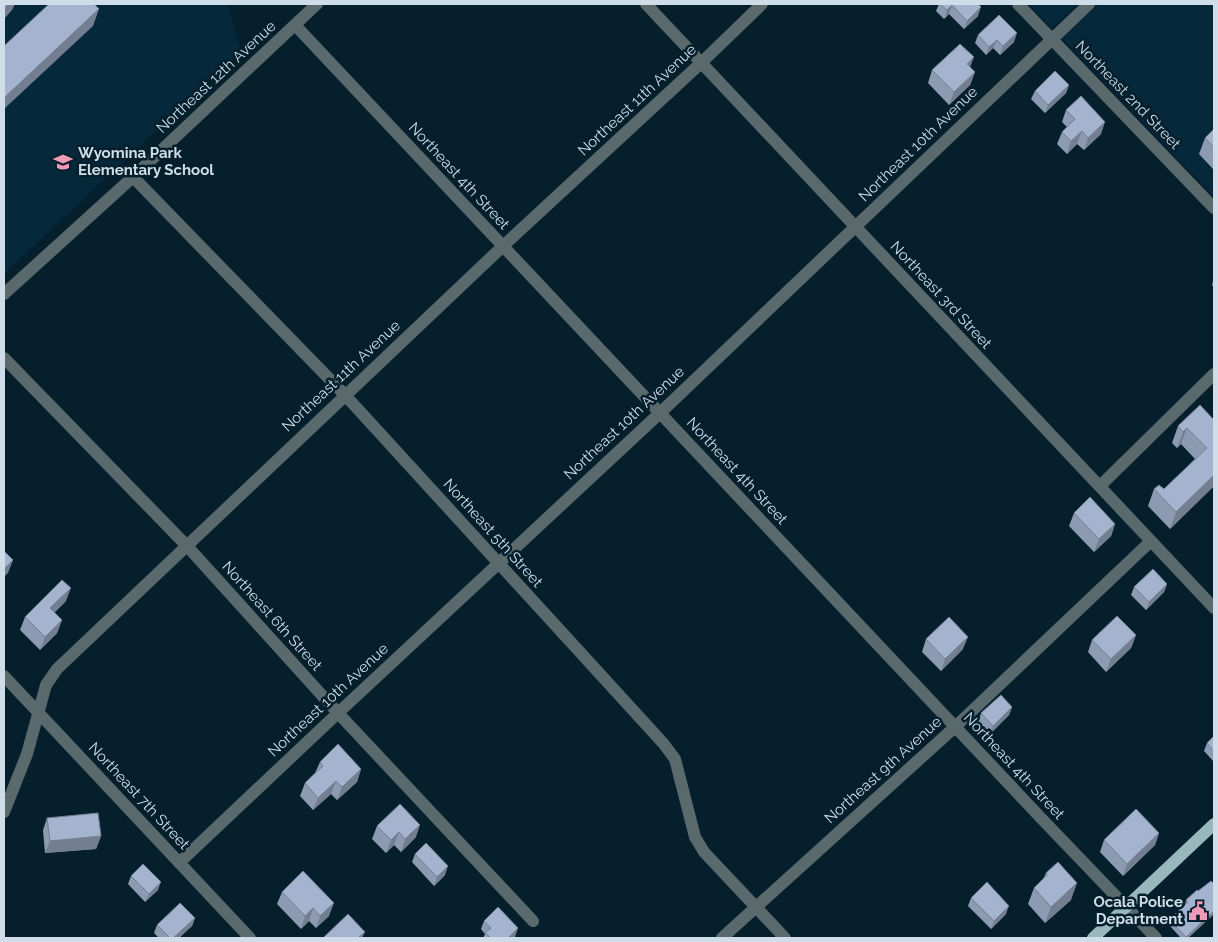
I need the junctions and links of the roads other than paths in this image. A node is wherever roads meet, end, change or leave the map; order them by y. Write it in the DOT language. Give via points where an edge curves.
graph roads {
  1 [pos="317,4"];
  2 [pos="646,4"];
  3 [pos="762,4"];
  4 [pos="1018,4"];
  5 [pos="1089,4"];
  6 [pos="295,25"];
  7 [pos="1051,38"];
  8 [pos="701,63"];
  9 [pos="133,176"];
  10 [pos="1214,208"];
  11 [pos="855,227"];
  12 [pos="502,247"];
  13 [pos="4,294"];
  14 [pos="4,358"];
  15 [pos="1214,374"];
  16 [pos="345,395"];
  17 [pos="660,413"];
  18 [pos="1100,486"];
  19 [pos="1151,541"];
  20 [pos="186,546"];
  21 [pos="499,563"];
  22 [pos="1214,608"];
  23 [pos="4,676"];
  24 [pos="338,713"];
  25 [pos="39,714"];
  26 [pos="955,727"];
  27 [pos="4,812"];
  28 [pos="1214,824"];
  29 [pos="179,863"];
  30 [pos="756,907"];
  31 [pos="1127,908"];
  32 [pos="533,921"];
  33 [pos="250,938"];
  34 [pos="722,938"];
  35 [pos="785,938"];
  36 [pos="1093,938"];
  37 [pos="1156,938"];
  1 -- 6 [label="street, Northeast 12th Avenue"];
  2 -- 8 [label="street, Northeast 3rd Street"];
  3 -- 8 [label="street, Northeast 11th Avenue"];
  4 -- 7 [label="street, Northeast 2nd Street"];
  5 -- 7 [label="street, Northeast 10th Avenue"];
  6 -- 9 [label="street, Northeast 12th Avenue"];
  6 -- 12 [label="street, Northeast 4th Street"];
  7 -- 10 [label="street, Northeast 2nd Street"];
  7 -- 11 [label="street, Northeast 10th Avenue"];
  8 -- 11 [label="street, Northeast 3rd Street"];
  8 -- 12 [label="street, Northeast 11th Avenue"];
  9 -- 13 [label="street, Northeast 12th Avenue"];
  9 -- 16 [label="street, Northeast 5th Street"];
  11 -- 17 [label="street, Northeast 10th Avenue"];
  11 -- 18 [label="street, Northeast 3rd Street"];
  12 -- 16 [label="street, Northeast 11th Avenue"];
  12 -- 17 [label="street, Northeast 4th Street"];
  14 -- 20 [label="street, Northeast 6th Street"];
  15 -- 18 [label="street"];
  16 -- 20 [label="street, Northeast 11th Avenue"];
  16 -- 21 [label="street, Northeast 5th Street"];
  17 -- 21 [label="street, Northeast 10th Avenue"];
  17 -- 26 [label="street, Northeast 4th Street"];
  18 -- 19 [label="street, Northeast 3rd Street"];
  19 -- 22 [label="street, Northeast 3rd Street"];
  19 -- 26 [label="street, Northeast 9th Avenue"];
  20 -- 24 [label="street, Northeast 6th Street"];
  20 -- 25 [label="street, Northeast 11th Avenue" via="56,669 46,685"];
  21 -- 24 [label="street, Northeast 10th Avenue"];
  21 -- 30 [label="street, Northeast 5th Street" via="675,759 696,837 704,852"];
  23 -- 25 [label="street, Northeast 7th Street"];
  24 -- 29 [label="street, Northeast 10th Avenue"];
  24 -- 32 [label="street, Northeast 6th Street"];
  25 -- 27 [label="street, Northeast 11th Avenue"];
  25 -- 29 [label="street, Northeast 7th Street"];
  26 -- 30 [label="street, Northeast 9th Avenue"];
  26 -- 31 [label="street, Northeast 4th Street"];
  28 -- 31 [label="main road"];
  29 -- 33 [label="street, Northeast 7th Street"];
  30 -- 34 [label="street, Northeast 9th Avenue"];
  30 -- 35 [label="street, Northeast 5th Street"];
  31 -- 36 [label="main road"];
  31 -- 37 [label="street, Northeast 4th Street"];
}
